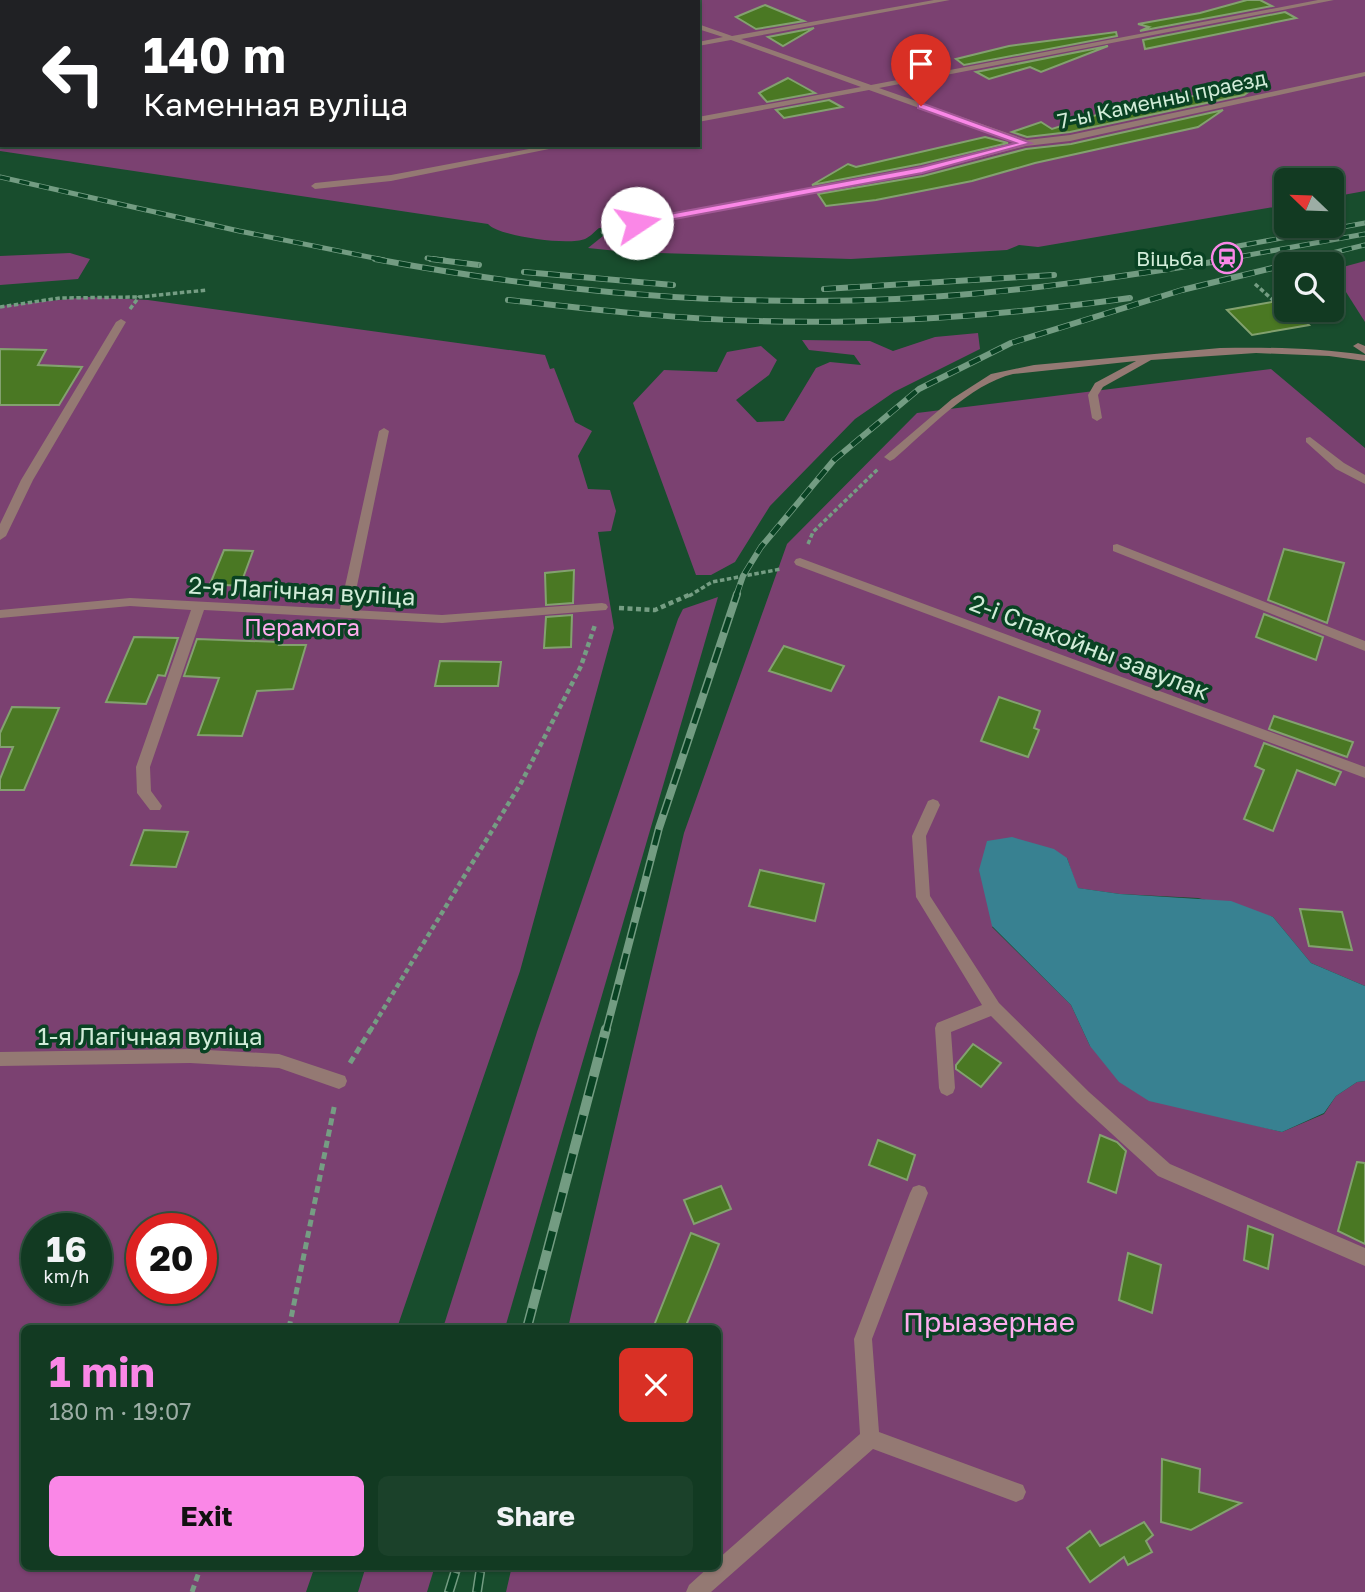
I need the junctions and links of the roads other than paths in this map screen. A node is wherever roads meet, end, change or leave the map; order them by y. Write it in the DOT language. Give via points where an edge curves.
graph roads {
  1 [pos="946,0"];
  2 [pos="1330,0"];
  3 [pos="700,27"];
  4 [pos="730,38"];
  5 [pos="700,44"];
  6 [pos="1365,74"];
  7 [pos="869,87"];
  8 [pos="700,120"];
  9 [pos="1026,143"];
  10 [pos="554,147"];
  11 [pos="315,186"];
  12 [pos="637,223"];
  13 [pos="121,322"];
  14 [pos="1150,358"];
  15 [pos="1365,358"];
  16 [pos="1097,418"];
  17 [pos="384,431"];
  18 [pos="1310,440"];
  19 [pos="890,457"];
  20 [pos="1365,480"];
  21 [pos="0,536"];
  22 [pos="1117,548"];
  23 [pos="800,562"];
  24 [pos="199,606"];
  25 [pos="602,607"];
  26 [pos="0,614"];
  27 [pos="345,614"];
  28 [pos="1365,646"];
  29 [pos="1365,773"];
  30 [pos="933,805"];
  31 [pos="155,806"];
  32 [pos="993,1007"];
  33 [pos="0,1059"];
  34 [pos="339,1081"];
  35 [pos="947,1088"];
  36 [pos="919,1193"];
  37 [pos="1365,1257"];
  38 [pos="870,1438"];
  39 [pos="1016,1492"];
  40 [pos="721,1570"];
  41 [pos="721,1570"];
  42 [pos="696,1592"];
  1 -- 4 [label="lane"];
  2 -- 7 [label="lane"];
  3 -- 4 [label="lane"];
  4 -- 5 [label="lane"];
  4 -- 7 [label="lane"];
  6 -- 9 [label="lane, 7-ы Каменны праезд" via="1070,138"];
  7 -- 8 [label="lane"];
  7 -- 9 [label="lane"];
  9 -- 12 [label="lane, 7-ы Каменны праезд" via="922,170"];
  10 -- 11 [label="lane" via="391,178"];
  13 -- 21 [label="lane" via="27,480"];
  14 -- 15 [label="lane" via="1243,351"];
  14 -- 16 [label="lane" via="1098,385 1093,395"];
  14 -- 19 [label="lane" via="996,376"];
  17 -- 27 [label="lane"];
  18 -- 20 [label="lane"];
  22 -- 28 [label="lane"];
  23 -- 29 [label="lane, 2-і Спакойны завулак"];
  24 -- 26 [label="lane, 2-я Лагічная вуліца" via="130,602"];
  24 -- 27 [label="lane, 2-я Лагічная вуліца"];
  24 -- 31 [label="lane" via="143,767 144,793"];
  25 -- 27 [label="lane, 2-я Лагічная вуліца" via="442,619"];
  30 -- 32 [label="lane" via="919,836 923,897"];
  32 -- 35 [label="lane" via="943,1028"];
  32 -- 37 [label="lane" via="1164,1170"];
  33 -- 34 [label="lane, 1-я Лагічная вуліца" via="190,1056 279,1060"];
  36 -- 38 [label="lane" via="863,1339"];
  38 -- 39 [label="lane"];
  38 -- 41 [label="lane"];
  40 -- 42 [label="lane"];
}
